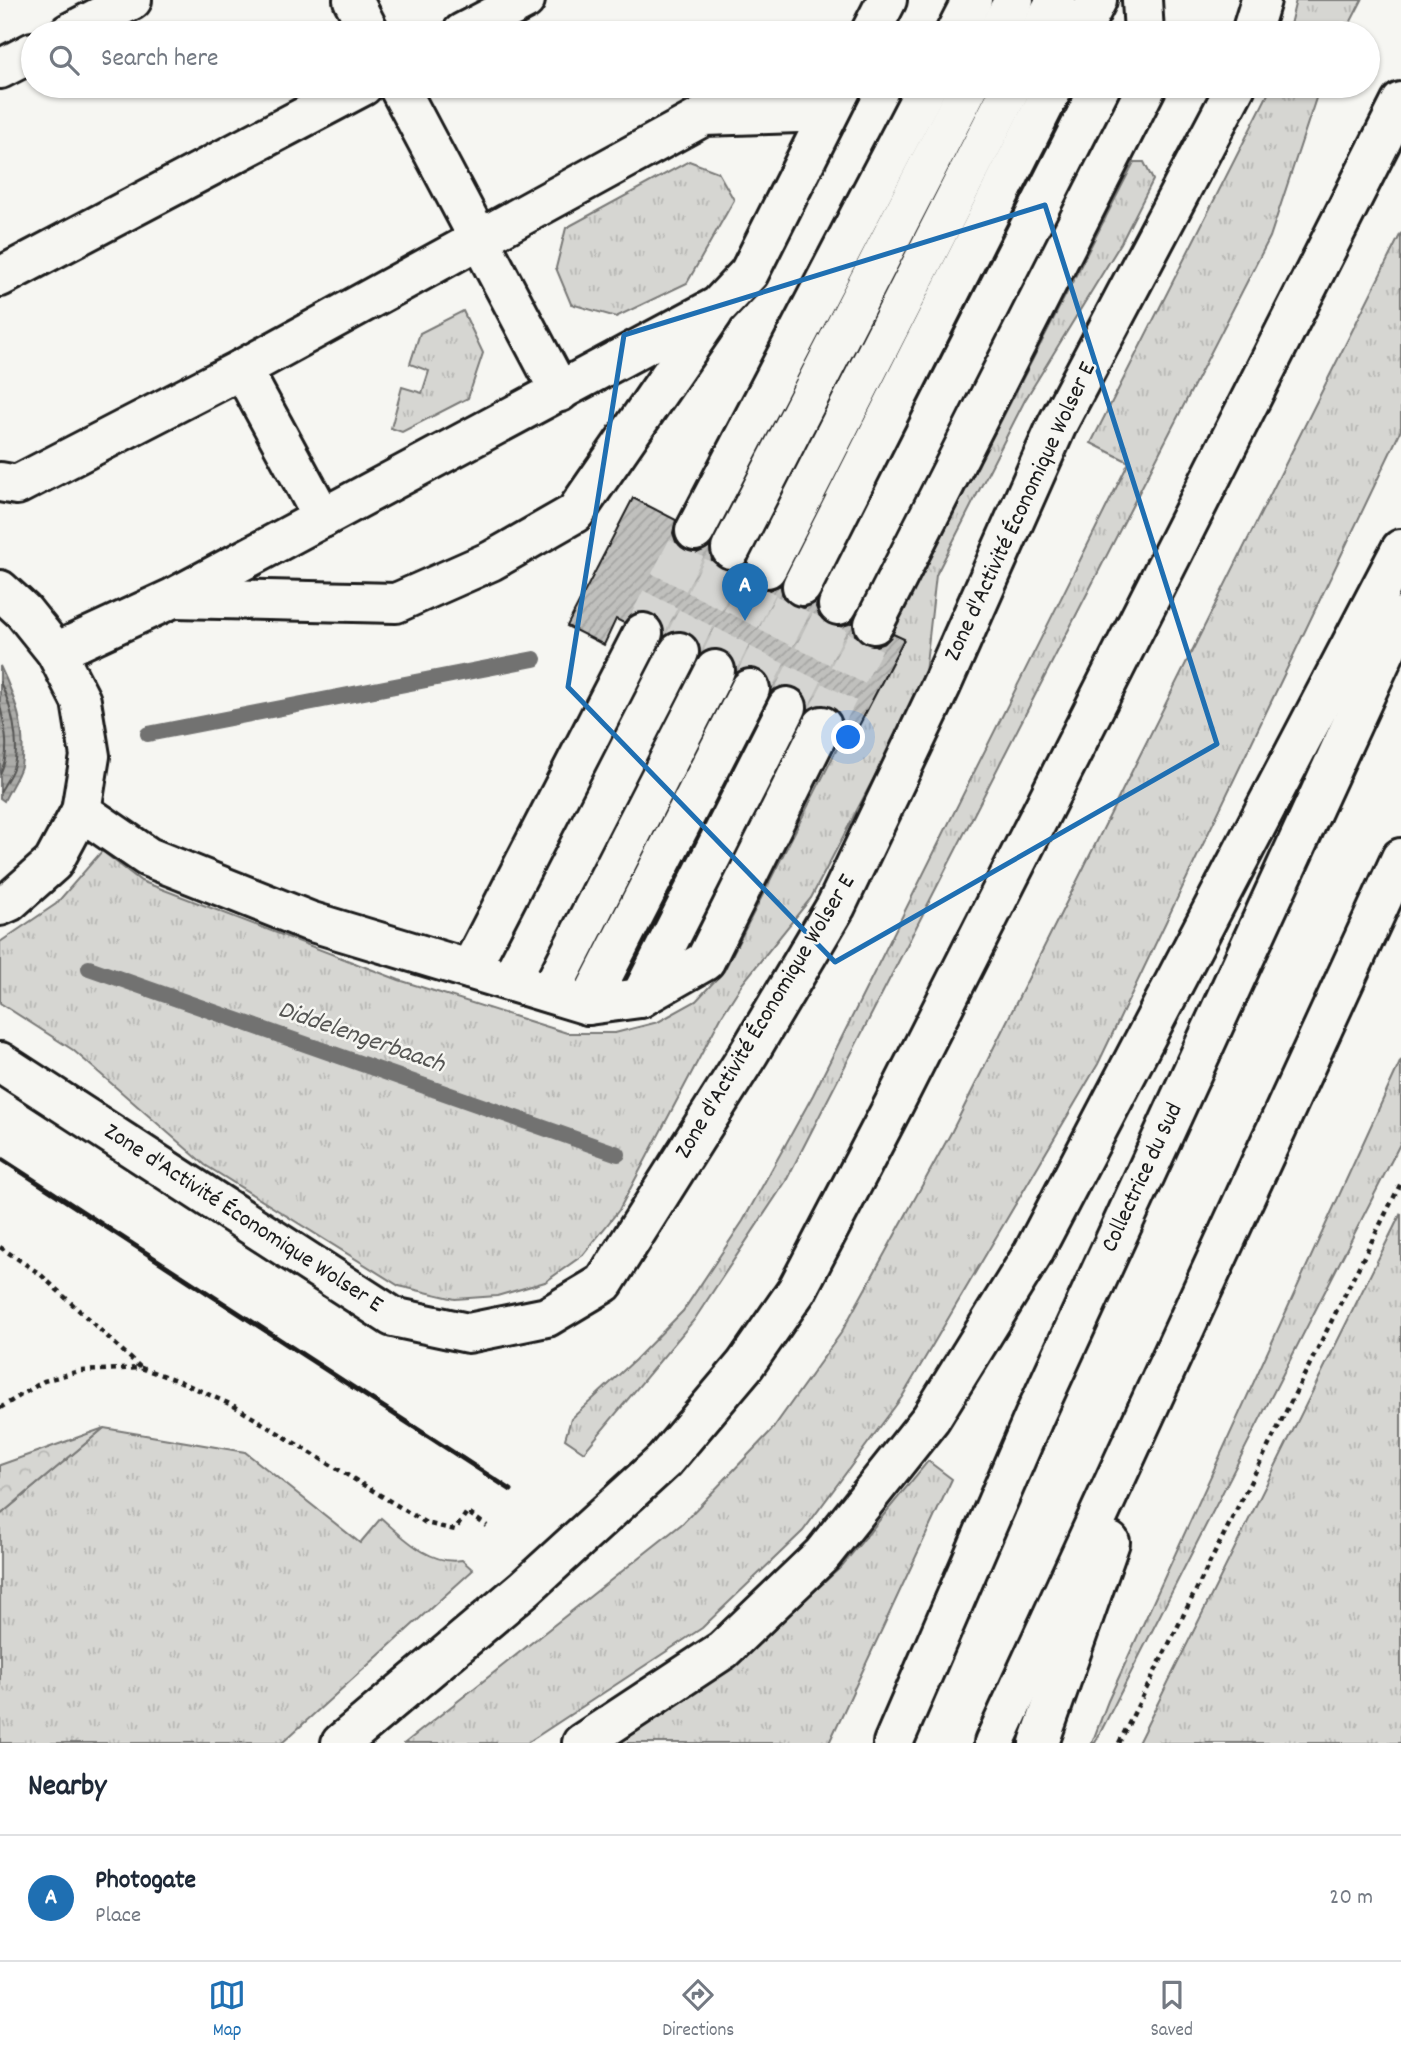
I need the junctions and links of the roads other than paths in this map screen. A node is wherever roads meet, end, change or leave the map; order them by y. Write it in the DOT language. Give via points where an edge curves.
graph roads {
  1 [pos="132,0"];
  2 [pos="352,0"];
  3 [pos="525,0"];
  4 [pos="887,0"];
  5 [pos="972,0"];
  6 [pos="1014,0"];
  7 [pos="1056,0"];
  8 [pos="1097,0"];
  9 [pos="1261,0"];
  10 [pos="92,21"];
  11 [pos="363,21"];
  12 [pos="485,21"];
  13 [pos="876,21"];
  14 [pos="961,21"];
  15 [pos="1003,21"];
  16 [pos="1045,21"];
  17 [pos="1086,21"];
  18 [pos="1255,21"];
  19 [pos="21,58"];
  20 [pos="0,69"];
  21 [pos="340,98"];
  22 [pos="404,98"];
  23 [pos="921,98"];
  24 [pos="964,98"];
  25 [pos="1006,98"];
  26 [pos="1048,98"];
  27 [pos="1095,98"];
  28 [pos="1141,98"];
  29 [pos="1230,98"];
  30 [pos="836,99"];
  31 [pos="1401,102"];
  32 [pos="479,239"];
  33 [pos="0,277"];
  34 [pos="718,306"];
  35 [pos="242,369"];
  36 [pos="560,392"];
  37 [pos="0,482"];
  38 [pos="323,518"];
  39 [pos="695,531"];
  40 [pos="731,549"];
  41 [pos="1401,550"];
  42 [pos="767,568"];
  43 [pos="802,586"];
  44 [pos="0,590"];
  45 [pos="173,598"];
  46 [pos="838,605"];
  47 [pos="1401,617"];
  48 [pos="874,624"];
  49 [pos="643,633"];
  50 [pos="56,652"];
  51 [pos="679,652"];
  52 [pos="715,670"];
  53 [pos="750,689"];
  54 [pos="787,707"];
  55 [pos="822,726"];
  56 [pos="81,811"];
  57 [pos="1401,858"];
  58 [pos="0,906"];
  59 [pos="470,969"];
  60 [pos="510,981"];
  61 [pos="550,993"];
  62 [pos="640,998"];
  63 [pos="589,1005"];
  64 [pos="0,1062"];
  65 [pos="1183,1335"];
  66 [pos="341,1743"];
  67 [pos="582,1743"];
  68 [pos="893,1743"];
  69 [pos="994,1743"];
  70 [pos="1039,1743"];
  1 -- 10 [label="main road"];
  2 -- 11 [label="main road"];
  3 -- 12 [label="main road"];
  4 -- 13 [label="main road"];
  5 -- 14 [label="main road"];
  6 -- 15 [label="main road"];
  7 -- 16 [label="main road"];
  8 -- 17 [label="main road"];
  9 -- 18 [label="main road"];
  19 -- 20 [label="main road"];
  21 -- 33 [label="main road"];
  22 -- 32 [label="main road"];
  23 -- 39 [label="main road"];
  24 -- 40 [label="main road"];
  25 -- 42 [label="main road"];
  26 -- 43 [label="main road"];
  27 -- 46 [label="main road"];
  28 -- 48 [label="main road"];
  29 -- 64 [label="main road, Zone d'Activité Économique Wolser E" via="1057,425 941,686 836,906 604,1283 547,1317 468,1333 393,1317"];
  30 -- 32 [label="main road" via="704,116"];
  30 -- 34 [label="main road" via="749,273"];
  31 -- 66 [label="main road" via="797,1290 746,1364 664,1461 525,1588"];
  32 -- 35 [label="main road"];
  32 -- 36 [label="main road"];
  34 -- 36 [label="main road"];
  34 -- 45 [label="main road" via="575,513 491,561 396,603"];
  35 -- 37 [label="main road" via="18,485"];
  35 -- 38 [label="main road"];
  36 -- 38 [label="main road"];
  38 -- 45 [label="main road"];
  41 -- 67 [label="main road" via="1033,1253 931,1418 822,1555 723,1650"];
  44 -- 50 [label="main road"];
  45 -- 50 [label="main road"];
  47 -- 68 [label="main road, Collectrice du Sud" via="1034,1417"];
  49 -- 59 [label="main road"];
  50 -- 56 [label="main road" via="81,701 90,756"];
  51 -- 60 [label="main road"];
  52 -- 61 [label="main road"];
  53 -- 63 [label="main road"];
  54 -- 62 [label="main road"];
  55 -- 62 [label="main road" via="705,961"];
  56 -- 58 [label="main road" via="53,863"];
  56 -- 59 [label="main road" via="148,857 309,921"];
  57 -- 65 [label="main road"];
  59 -- 60 [label="main road"];
  60 -- 61 [label="main road"];
  61 -- 63 [label="main road"];
  62 -- 63 [label="main road"];
  65 -- 69 [label="main road"];
  65 -- 70 [label="main road"];
}
